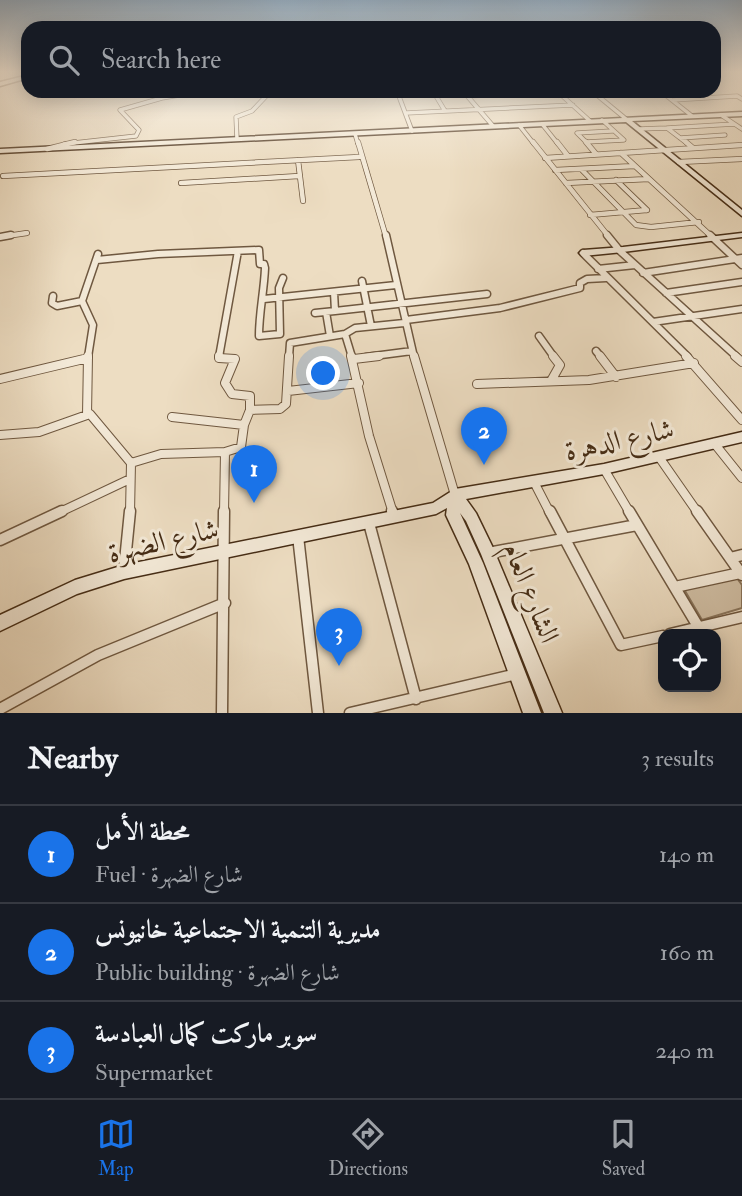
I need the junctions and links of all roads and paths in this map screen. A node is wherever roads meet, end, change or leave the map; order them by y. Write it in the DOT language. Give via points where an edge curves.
graph roads {
  1 [pos="140,104"];
  2 [pos="258,104"];
  3 [pos="402,104"];
  4 [pos="441,104"];
  5 [pos="473,104"];
  6 [pos="608,104"];
  7 [pos="678,104"];
  8 [pos="573,105"];
  9 [pos="477,109"];
  10 [pos="445,111"];
  11 [pos="405,113"];
  12 [pos="742,114"];
  13 [pos="721,115"];
  14 [pos="692,116"];
  15 [pos="626,119"];
  16 [pos="602,120"];
  17 [pos="590,121"];
  18 [pos="542,124"];
  19 [pos="734,124"];
  20 [pos="742,124"];
  21 [pos="519,125"];
  22 [pos="493,126"];
  23 [pos="711,126"];
  24 [pos="667,128"];
  25 [pos="639,129"];
  26 [pos="742,129"];
  27 [pos="412,131"];
  28 [pos="612,131"];
  29 [pos="355,134"];
  30 [pos="725,135"];
  31 [pos="679,138"];
  32 [pos="237,139"];
  33 [pos="586,142"];
  34 [pos="742,145"];
  35 [pos="692,148"];
  36 [pos="47,149"];
  37 [pos="0,150"];
  38 [pos="665,150"];
  39 [pos="621,153"];
  40 [pos="596,154"];
  41 [pos="568,156"];
  42 [pos="359,157"];
  43 [pos="545,158"];
  44 [pos="742,159"];
  45 [pos="298,160"];
  46 [pos="679,162"];
  47 [pos="635,166"];
  48 [pos="581,169"];
  49 [pos="555,170"];
  50 [pos="2,176"];
  51 [pos="299,176"];
  52 [pos="649,178"];
  53 [pos="616,180"];
  54 [pos="594,181"];
  55 [pos="181,183"];
  56 [pos="566,183"];
  57 [pos="303,201"];
  58 [pos="621,211"];
  59 [pos="742,214"];
  60 [pos="590,215"];
  61 [pos="699,222"];
  62 [pos="27,233"];
  63 [pos="742,236"];
  64 [pos="0,237"];
  65 [pos="714,237"];
  66 [pos="237,251"];
  67 [pos="620,251"];
  68 [pos="583,253"];
  69 [pos="738,258"];
  70 [pos="635,265"];
  71 [pos="742,265"];
  72 [pos="598,269"];
  73 [pos="643,272"];
  74 [pos="283,278"];
  75 [pos="606,278"];
  76 [pos="742,282"];
  77 [pos="363,285"];
  78 [pos="396,285"];
  79 [pos="334,292"];
  80 [pos="666,293"];
  81 [pos="487,294"];
  82 [pos="53,296"];
  83 [pos="281,298"];
  84 [pos="264,299"];
  85 [pos="82,301"];
  86 [pos="402,305"];
  87 [pos="367,309"];
  88 [pos="335,311"];
  89 [pos="326,312"];
  90 [pos="740,312"];
  91 [pos="315,313"];
  92 [pos="690,315"];
  93 [pos="653,321"];
  94 [pos="405,322"];
  95 [pos="371,326"];
  96 [pos="345,334"];
  97 [pos="330,336"];
  98 [pos="539,336"];
  99 [pos="412,351"];
  100 [pos="596,351"];
  101 [pos="88,358"];
  102 [pos="354,359"];
  103 [pos="742,362"];
  104 [pos="694,363"];
  105 [pos="616,377"];
  106 [pos="0,379"];
  107 [pos="551,381"];
  108 [pos="359,383"];
  109 [pos="477,384"];
  110 [pos="288,391"];
  111 [pos="250,410"];
  112 [pos="87,415"];
  113 [pos="172,417"];
  114 [pos="742,420"];
  115 [pos="244,425"];
  116 [pos="0,435"];
  117 [pos="742,437"];
  118 [pos="714,443"];
  119 [pos="225,452"];
  120 [pos="659,457"];
  121 [pos="131,463"];
  122 [pos="604,468"];
  123 [pos="742,478"];
  124 [pos="130,480"];
  125 [pos="534,482"];
  126 [pos="506,487"];
  127 [pos="454,495"];
  128 [pos="394,517"];
  129 [pos="369,523"];
  130 [pos="637,525"];
  131 [pos="298,535"];
  132 [pos="563,538"];
  133 [pos="0,540"];
  134 [pos="224,550"];
  135 [pos="488,553"];
  136 [pos="742,555"];
  137 [pos="730,558"];
  138 [pos="124,572"];
  139 [pos="741,574"];
  140 [pos="675,587"];
  141 [pos="225,603"];
  142 [pos="742,617"];
  143 [pos="0,623"];
  144 [pos="699,628"];
  145 [pos="694,629"];
  146 [pos="658,637"];
  147 [pos="517,674"];
  148 [pos="416,699"];
  149 [pos="0,709"];
  150 [pos="222,713"];
  151 [pos="318,713"];
  152 [pos="350,713"];
  153 [pos="532,713"];
  154 [pos="553,713"];
  1 -- 36 [label="street" via="120,110 138,126 136,135 68,142"];
  2 -- 32 [label="street" via="236,117"];
  3 -- 11 [label="street"];
  4 -- 10 [label="street"];
  5 -- 9 [label="street"];
  6 -- 15 [label="street"];
  7 -- 14 [label="street"];
  8 -- 9 [label="street"];
  8 -- 17 [label="street"];
  9 -- 10 [label="street"];
  9 -- 22 [label="street"];
  10 -- 11 [label="street"];
  11 -- 27 [label="street"];
  12 -- 13 [label="street"];
  13 -- 14 [label="street"];
  13 -- 19 [label="street"];
  14 -- 15 [label="street"];
  15 -- 16 [label="street"];
  15 -- 25 [label="street"];
  16 -- 17 [label="street"];
  16 -- 28 [label="street"];
  17 -- 18 [label="street"];
  18 -- 21 [label="street"];
  18 -- 41 [label="street"];
  19 -- 20 [label="street"];
  19 -- 23 [label="street"];
  19 -- 26 [label="street"];
  21 -- 22 [label="street"];
  21 -- 43 [label="street"];
  22 -- 27 [label="street"];
  23 -- 24 [label="street"];
  23 -- 30 [label="street"];
  24 -- 25 [label="street"];
  24 -- 31 [label="street"];
  25 -- 38 [label="street"];
  27 -- 29 [label="street"];
  28 -- 33 [label="street" via="577,133"];
  28 -- 33 [label="street" via="624,140"];
  29 -- 32 [label="street"];
  29 -- 78 [label="street"];
  30 -- 31 [label="street"];
  30 -- 34 [label="street"];
  31 -- 35 [label="street"];
  32 -- 36 [label="street"];
  33 -- 40 [label="street"];
  34 -- 35 [label="street"];
  35 -- 38 [label="street"];
  36 -- 37 [label="street"];
  38 -- 39 [label="street"];
  38 -- 46 [label="street"];
  39 -- 40 [label="street"];
  39 -- 47 [label="street"];
  40 -- 41 [label="street"];
  41 -- 43 [label="street"];
  42 -- 45 [label="street"];
  43 -- 49 [label="street"];
  44 -- 46 [label="street"];
  45 -- 50 [label="street"];
  45 -- 51 [label="street"];
  46 -- 59 [label="street"];
  47 -- 48 [label="street"];
  47 -- 52 [label="street"];
  48 -- 49 [label="street"];
  48 -- 54 [label="street"];
  49 -- 56 [label="street"];
  51 -- 55 [label="street"];
  51 -- 57 [label="street"];
  52 -- 53 [label="street"];
  52 -- 61 [label="street"];
  53 -- 54 [label="street"];
  53 -- 58 [label="street" via="647,210"];
  54 -- 56 [label="street"];
  54 -- 58 [label="street"];
  56 -- 60 [label="street"];
  58 -- 60 [label="street"];
  58 -- 61 [label="street" via="643,227"];
  60 -- 67 [label="street"];
  61 -- 65 [label="street"];
  62 -- 64 [label="street"];
  63 -- 65 [label="street"];
  65 -- 67 [label="street"];
  65 -- 69 [label="street"];
  66 -- 84 [label="street" via="259,250 260,264 264,264"];
  66 -- 85 [label="street" via="97,257"];
  66 -- 111 [label="street" via="219,358 235,359 225,383 232,394 250,396"];
  67 -- 68 [label="street"];
  67 -- 70 [label="street"];
  68 -- 72 [label="street"];
  69 -- 71 [label="street"];
  69 -- 73 [label="street"];
  70 -- 72 [label="street"];
  70 -- 73 [label="street"];
  72 -- 75 [label="street"];
  73 -- 80 [label="street"];
  74 -- 83 [label="street"];
  75 -- 93 [label="street"];
  75 -- 94 [label="street" via="587,279 579,288 535,301"];
  76 -- 80 [label="street"];
  77 -- 78 [label="street"];
  77 -- 79 [label="street"];
  77 -- 87 [label="street"];
  78 -- 86 [label="street"];
  79 -- 83 [label="street"];
  79 -- 88 [label="street"];
  80 -- 92 [label="street"];
  81 -- 86 [label="street"];
  82 -- 85 [label="street" via="52,303 57,306"];
  83 -- 84 [label="street"];
  83 -- 84 [label="street" via="280,334 259,336 259,307"];
  85 -- 101 [label="street" via="93,325"];
  86 -- 87 [label="street"];
  86 -- 94 [label="street"];
  87 -- 88 [label="street"];
  87 -- 95 [label="street"];
  88 -- 89 [label="street"];
  89 -- 91 [label="street"];
  89 -- 97 [label="street"];
  90 -- 92 [label="street"];
  92 -- 93 [label="street"];
  92 -- 103 [label="street"];
  93 -- 104 [label="street"];
  94 -- 95 [label="street"];
  94 -- 99 [label="street"];
  95 -- 96 [label="street"];
  96 -- 97 [label="street"];
  96 -- 102 [label="street"];
  97 -- 110 [label="street" via="290,342"];
  98 -- 107 [label="street" via="560,365"];
  99 -- 102 [label="street"];
  99 -- 127 [label="street"];
  100 -- 105 [label="street"];
  101 -- 106 [label="street"];
  101 -- 112 [label="street"];
  102 -- 108 [label="street"];
  104 -- 105 [label="street"];
  104 -- 114 [label="street"];
  105 -- 107 [label="street"];
  107 -- 109 [label="street"];
  108 -- 110 [label="street"];
  108 -- 128 [label="street" via="369,436"];
  110 -- 111 [label="street" via="280,409"];
  111 -- 115 [label="street"];
  112 -- 116 [label="street" via="39,432"];
  112 -- 121 [label="street"];
  113 -- 115 [label="street"];
  115 -- 119 [label="street" via="241,447"];
  117 -- 118 [label="street, شارع الدهرة"];
  118 -- 120 [label="street, شارع الدهرة"];
  118 -- 123 [label="street"];
  119 -- 121 [label="street" via="161,454"];
  119 -- 134 [label="street"];
  120 -- 122 [label="street, شارع الدهرة"];
  120 -- 137 [label="street"];
  121 -- 124 [label="street"];
  122 -- 125 [label="street, شارع الدهرة"];
  122 -- 130 [label="street"];
  124 -- 133 [label="street"];
  124 -- 138 [label="street"];
  125 -- 126 [label="street, شارع الدهرة"];
  125 -- 132 [label="street"];
  126 -- 127 [label="street, شارع الضهرة"];
  127 -- 128 [label="street, شارع الضهرة" via="436,508"];
  127 -- 135 [label="street, الشارع العام" via="471,517"];
  127 -- 147 [label="street" via="453,515"];
  128 -- 129 [label="street, شارع الضهرة"];
  129 -- 131 [label="street, شارع الضهرة"];
  129 -- 148 [label="street"];
  130 -- 132 [label="street"];
  130 -- 140 [label="street"];
  131 -- 134 [label="street, شارع الضهرة"];
  131 -- 151 [label="street"];
  132 -- 135 [label="street"];
  132 -- 146 [label="street" via="621,645"];
  134 -- 138 [label="street, شارع الضهرة"];
  134 -- 141 [label="street"];
  135 -- 154 [label="street, الشارع العام"];
  136 -- 137 [label="street"];
  137 -- 139 [label="street"];
  138 -- 143 [label="street, شارع الضهرة" via="75,587"];
  139 -- 140 [label="street"];
  140 -- 144 [label="street"];
  141 -- 149 [label="street" via="99,655"];
  141 -- 150 [label="street"];
  142 -- 144 [label="street"];
  144 -- 145 [label="street"];
  147 -- 148 [label="street"];
  147 -- 153 [label="street"];
  148 -- 152 [label="street"];
}
